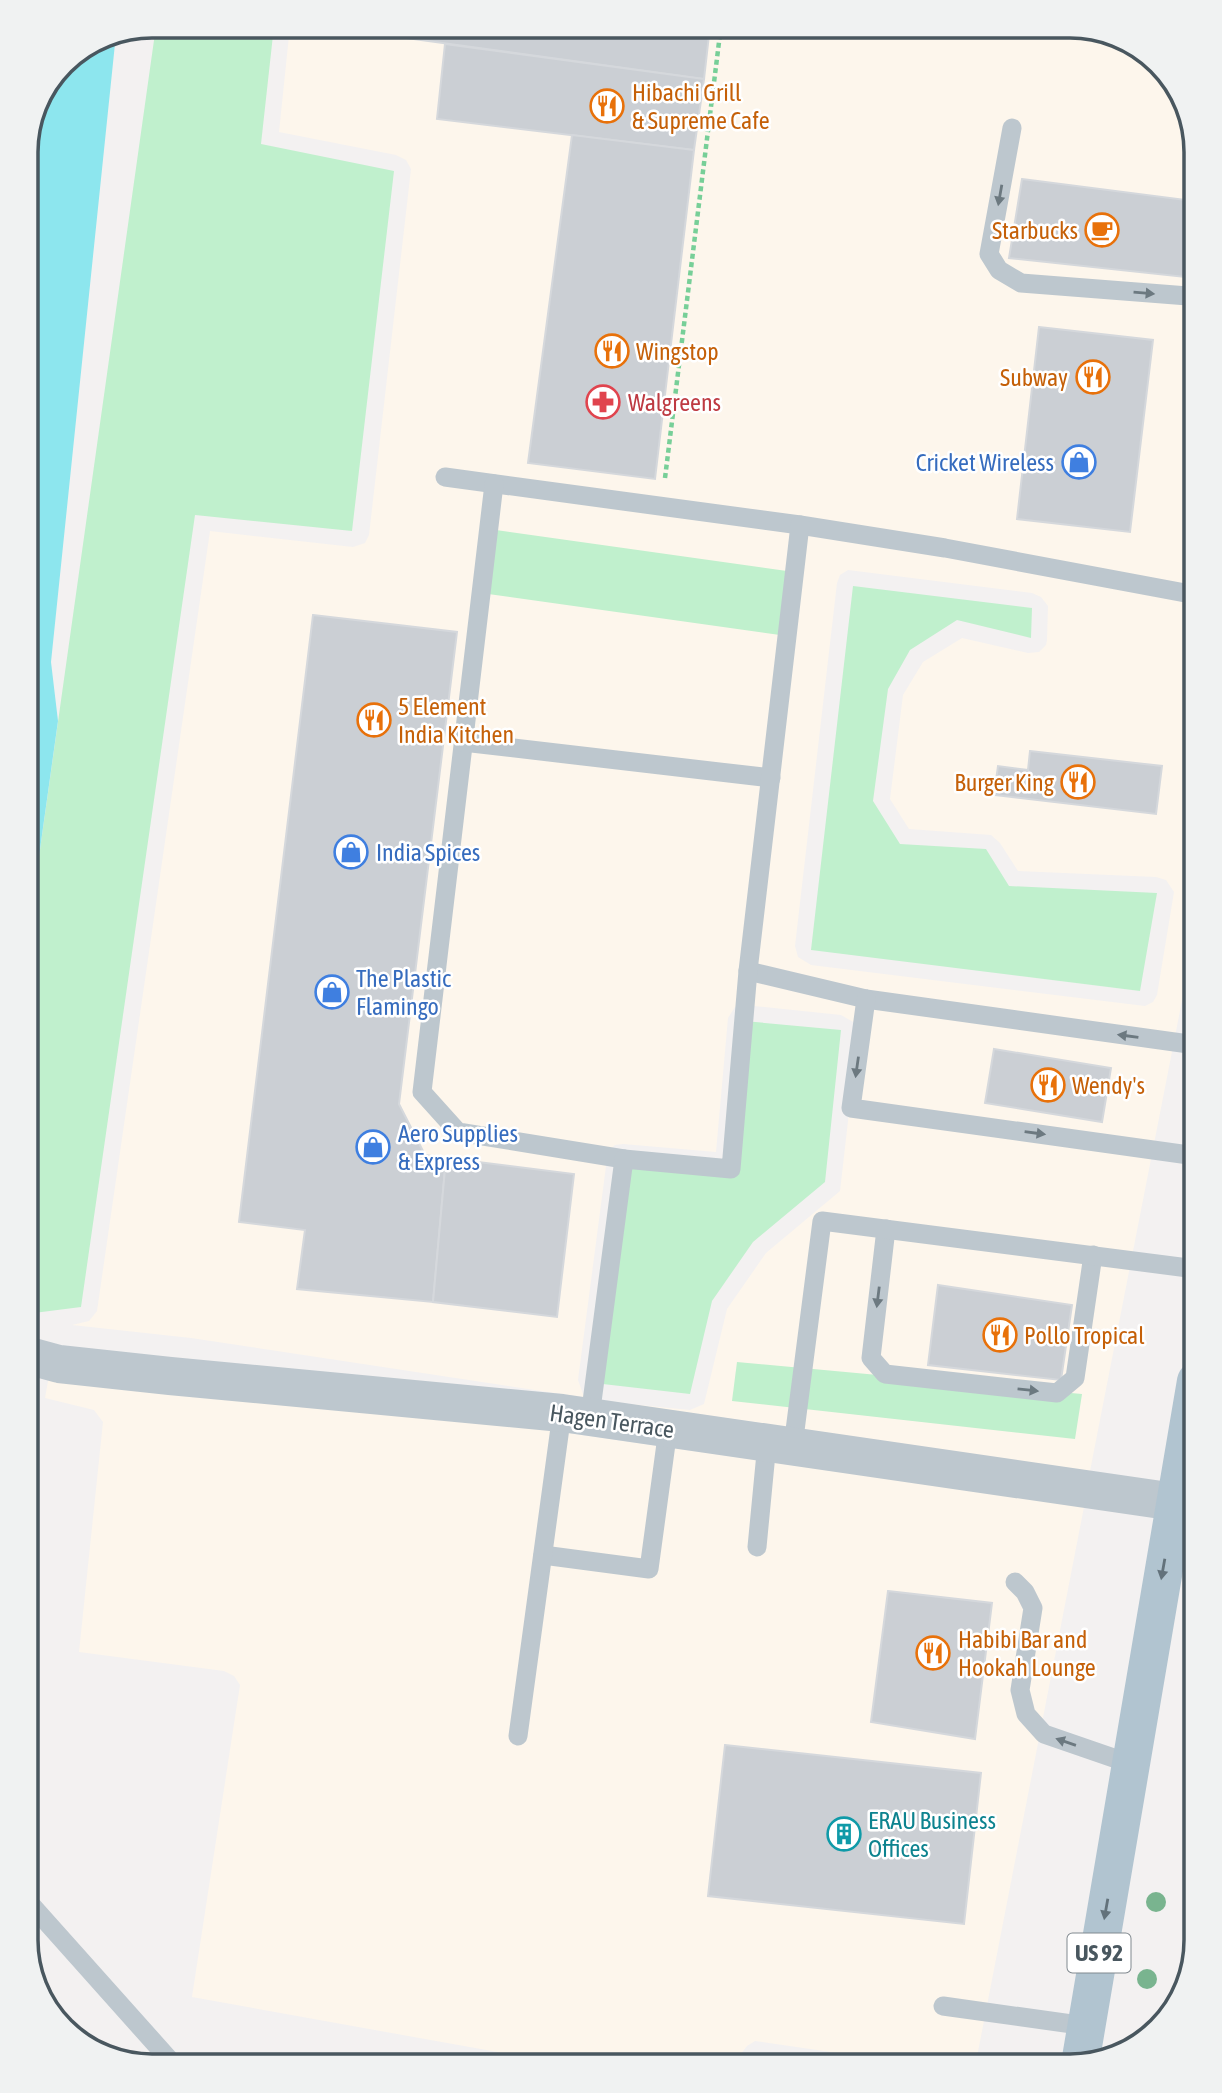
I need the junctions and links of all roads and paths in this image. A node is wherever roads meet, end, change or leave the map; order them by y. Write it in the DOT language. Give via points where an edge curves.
graph roads {
  1 [pos="719,39"];
  2 [pos="1012,128"];
  3 [pos="1184,296"];
  4 [pos="444,477"];
  5 [pos="665,478"];
  6 [pos="494,484"];
  7 [pos="800,525"];
  8 [pos="1184,594"];
  9 [pos="463,742"];
  10 [pos="771,778"];
  11 [pos="748,971"];
  12 [pos="866,999"];
  13 [pos="1184,1043"];
  14 [pos="1184,1154"];
  15 [pos="624,1159"];
  16 [pos="886,1229"];
  17 [pos="1093,1255"];
  18 [pos="1184,1267"];
  19 [pos="38,1358"];
  20 [pos="576,1415"];
  21 [pos="668,1429"];
  22 [pos="780,1445"];
  23 [pos="1184,1502"];
  24 [pos="1184,1507"];
  25 [pos="757,1547"];
  26 [pos="543,1555"];
  27 [pos="1015,1582"];
  28 [pos="517,1736"];
  29 [pos="1131,1764"];
  30 [pos="38,1912"];
  31 [pos="943,2006"];
  32 [pos="1086,2026"];
  33 [pos="1082,2053"];
  34 [pos="165,2054"];
  1 -- 5 [label="path"];
  2 -- 3 [label="lane, one-way" via="989,254 999,270 1021,283"];
  4 -- 6 [label="lane"];
  6 -- 7 [label="lane"];
  6 -- 9 [label="lane"];
  7 -- 8 [label="lane" via="961,550"];
  7 -- 10 [label="lane"];
  9 -- 10 [label="lane"];
  9 -- 15 [label="lane" via="422,1092 458,1132"];
  10 -- 11 [label="lane"];
  11 -- 12 [label="lane"];
  11 -- 15 [label="lane" via="731,1170"];
  13 -- 12 [label="lane, one-way"];
  12 -- 14 [label="lane, one-way" via="850,1108"];
  15 -- 20 [label="lane"];
  16 -- 17 [label="lane"];
  16 -- 17 [label="lane, one-way" via="871,1358 885,1374 1057,1393 1075,1378"];
  16 -- 22 [label="lane" via="822,1221"];
  17 -- 18 [label="lane"];
  19 -- 20 [label="street, Hagen Terrace" via="170,1376"];
  20 -- 21 [label="street, Hagen Terrace"];
  20 -- 26 [label="lane"];
  21 -- 22 [label="street, Hagen Terrace"];
  21 -- 26 [label="lane" via="649,1569"];
  22 -- 23 [label="street, Hagen Terrace"];
  22 -- 25 [label="lane"];
  24 -- 29 [label="main road, US 92, one-way"];
  26 -- 28 [label="lane"];
  29 -- 27 [label="lane, one-way" via="1044,1734 1026,1714 1020,1690 1034,1608"];
  29 -- 32 [label="main road, US 92, one-way"];
  30 -- 34 [label="lane"];
  31 -- 32 [label="lane"];
  32 -- 33 [label="main road, US 92"];
}
